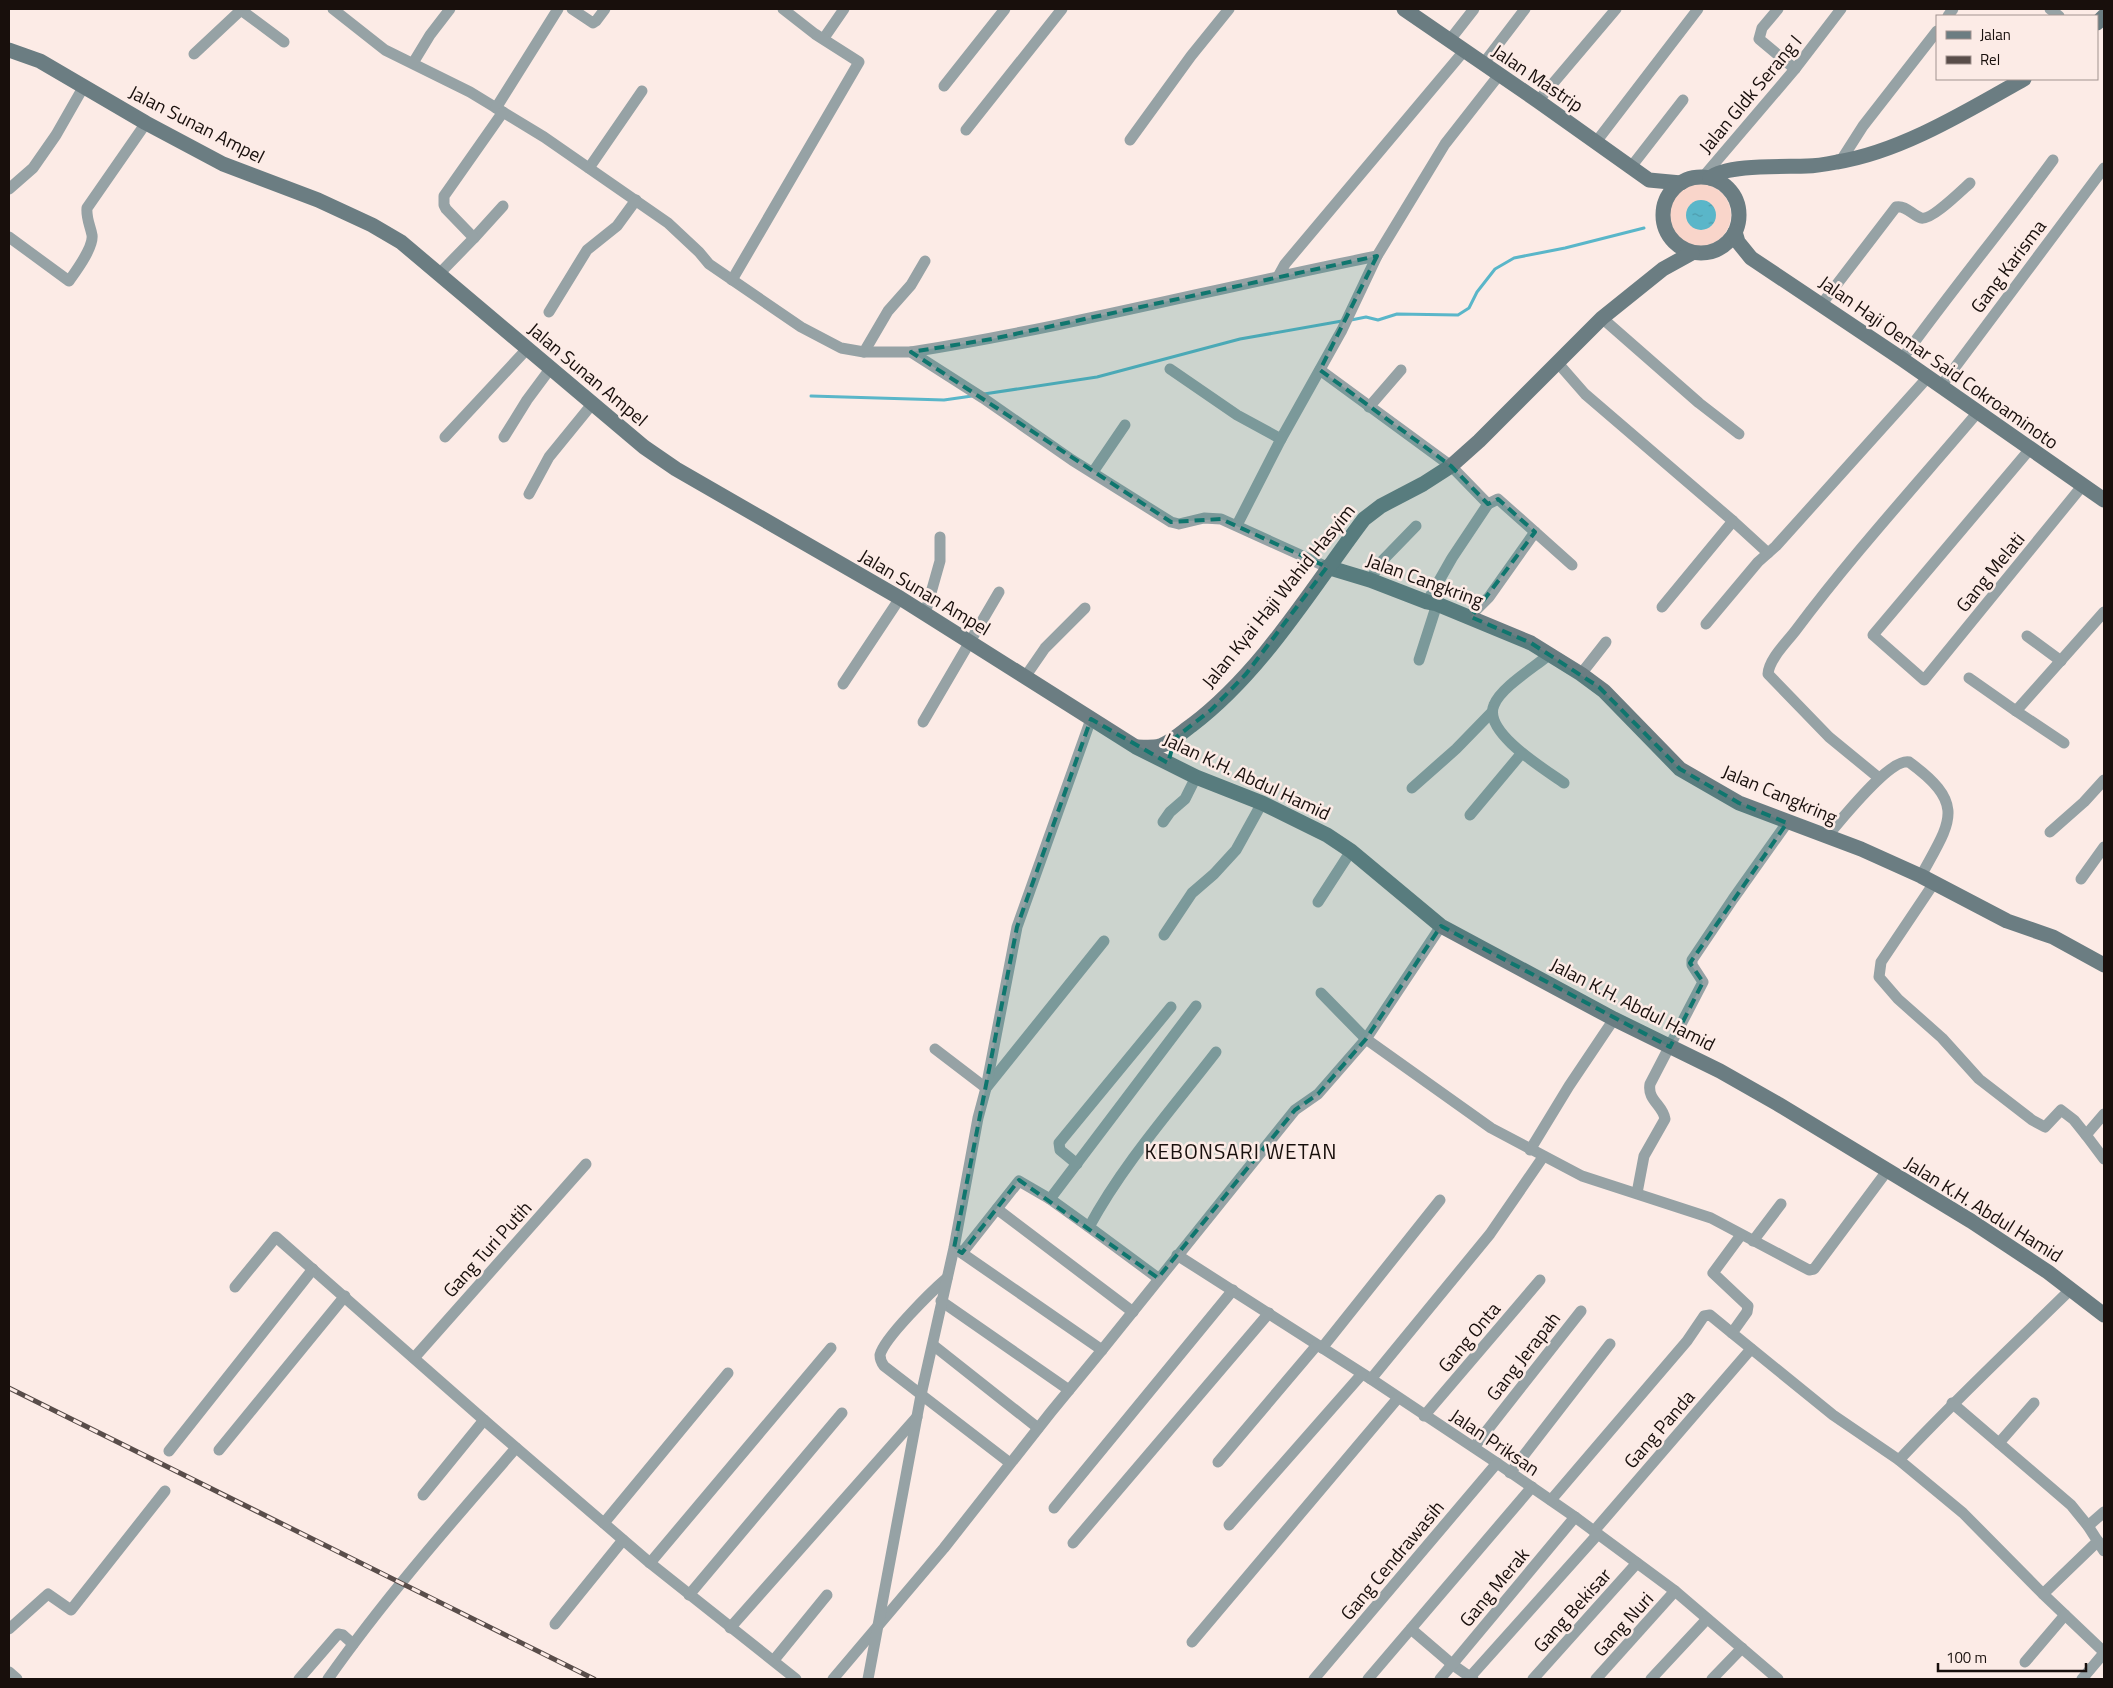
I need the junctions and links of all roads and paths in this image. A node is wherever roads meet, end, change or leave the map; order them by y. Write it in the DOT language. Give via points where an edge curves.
graph roads {
  1 [pos="241,9"];
  2 [pos="450,9"];
  3 [pos="558,9"];
  4 [pos="572,9"];
  5 [pos="605,9"];
  6 [pos="783,9"];
  7 [pos="844,9"];
  8 [pos="1006,9"];
  9 [pos="1062,9"];
  10 [pos="1228,9"];
  11 [pos="1404,9"];
  12 [pos="1474,9"];
  13 [pos="1525,9"];
  14 [pos="1616,9"];
  15 [pos="1778,9"];
  16 [pos="1841,9"];
  17 [pos="337,10"];
  18 [pos="1691,11"];
  19 [pos="1936,32"];
  20 [pos="824,38"];
  21 [pos="1449,41"];
  22 [pos="284,42"];
  23 [pos="9,50"];
  24 [pos="1464,51"];
  25 [pos="194,54"];
  26 [pos="413,63"];
  27 [pos="1483,64"];
  28 [pos="1795,69"];
  29 [pos="1499,75"];
  30 [pos="2022,80"];
  31 [pos="84,86"];
  32 [pos="944,86"];
  33 [pos="642,91"];
  34 [pos="1683,100"];
  35 [pos="1538,101"];
  36 [pos="500,110"];
  37 [pos="146,122"];
  38 [pos="966,130"];
  39 [pos="1130,140"];
  40 [pos="1596,142"];
  41 [pos="2053,160"];
  42 [pos="1840,162"];
  43 [pos="1630,167"];
  44 [pos="589,168"];
  45 [pos="2104,168"];
  46 [pos="1741,169"];
  47 [pos="1707,178"];
  48 [pos="1649,180"];
  49 [pos="1681,182"];
  50 [pos="1970,183"];
  51 [pos="1727,188"];
  52 [pos="9,189"];
  53 [pos="636,200"];
  54 [pos="503,206"];
  55 [pos="1663,211"];
  56 [pos="1735,232"];
  57 [pos="9,237"];
  58 [pos="1672,241"];
  59 [pos="468,245"];
  60 [pos="1716,250"];
  61 [pos="1692,253"];
  62 [pos="1377,256"];
  63 [pos="1751,258"];
  64 [pos="925,261"];
  65 [pos="446,268"];
  66 [pos="1663,268"];
  67 [pos="1279,275"];
  68 [pos="732,280"];
  69 [pos="1821,305"];
  70 [pos="549,312"];
  71 [pos="1602,318"];
  72 [pos="526,349"];
  73 [pos="864,352"];
  74 [pos="911,352"];
  75 [pos="1902,359"];
  76 [pos="1557,362"];
  77 [pos="550,369"];
  78 [pos="1170,369"];
  79 [pos="1320,370"];
  80 [pos="1400,370"];
  81 [pos="1934,381"];
  82 [pos="593,403"];
  83 [pos="1369,407"];
  84 [pos="1978,412"];
  85 [pos="1125,425"];
  86 [pos="1739,434"];
  87 [pos="446,437"];
  88 [pos="504,437"];
  89 [pos="1281,438"];
  90 [pos="2030,449"];
  91 [pos="1451,466"];
  92 [pos="1093,472"];
  93 [pos="2084,485"];
  94 [pos="529,494"];
  95 [pos="2104,500"];
  96 [pos="1488,504"];
  97 [pos="1733,521"];
  98 [pos="1237,525"];
  99 [pos="1416,526"];
  100 [pos="1535,532"];
  101 [pos="940,537"];
  102 [pos="1768,553"];
  103 [pos="1572,565"];
  104 [pos="1327,567"];
  105 [pos="1370,580"];
  106 [pos="999,592"];
  107 [pos="900,598"];
  108 [pos="1432,603"];
  109 [pos="1662,607"];
  110 [pos="1085,608"];
  111 [pos="2104,612"];
  112 [pos="925,614"];
  113 [pos="1469,617"];
  114 [pos="1706,624"];
  115 [pos="2027,636"];
  116 [pos="970,642"];
  117 [pos="1606,642"];
  118 [pos="1550,654"];
  119 [pos="1419,660"];
  120 [pos="2061,660"];
  121 [pos="1581,674"];
  122 [pos="1026,677"];
  123 [pos="1969,678"];
  124 [pos="843,684"];
  125 [pos="2016,711"];
  126 [pos="1492,712"];
  127 [pos="1091,719"];
  128 [pos="923,722"];
  129 [pos="1175,738"];
  130 [pos="2064,742"];
  131 [pos="1136,747"];
  132 [pos="1521,754"];
  133 [pos="1176,767"];
  134 [pos="1196,776"];
  135 [pos="1879,778"];
  136 [pos="2104,780"];
  137 [pos="1564,783"];
  138 [pos="1412,788"];
  139 [pos="1262,803"];
  140 [pos="1470,815"];
  141 [pos="1163,822"];
  142 [pos="1787,823"];
  143 [pos="2050,832"];
  144 [pos="1827,836"];
  145 [pos="2104,847"];
  146 [pos="1351,851"];
  147 [pos="1928,880"];
  148 [pos="2081,880"];
  149 [pos="1318,902"];
  150 [pos="1441,926"];
  151 [pos="1164,935"];
  152 [pos="1104,941"];
  153 [pos="2104,965"];
  154 [pos="1321,993"];
  155 [pos="1196,1006"];
  156 [pos="1171,1007"];
  157 [pos="1614,1019"];
  158 [pos="1366,1039"];
  159 [pos="1670,1047"];
  160 [pos="935,1049"];
  161 [pos="1216,1052"];
  162 [pos="986,1088"];
  163 [pos="2104,1114"];
  164 [pos="2086,1135"];
  165 [pos="1530,1150"];
  166 [pos="1543,1157"];
  167 [pos="2104,1159"];
  168 [pos="586,1164"];
  169 [pos="1077,1164"];
  170 [pos="1888,1171"];
  171 [pos="1637,1194"];
  172 [pos="1050,1199"];
  173 [pos="1440,1200"];
  174 [pos="1781,1204"];
  175 [pos="997,1209"];
  176 [pos="1089,1227"];
  177 [pos="1741,1235"];
  178 [pos="1753,1241"];
  179 [pos="958,1250"];
  180 [pos="1177,1255"];
  181 [pos="313,1269"];
  182 [pos="947,1278"];
  183 [pos="1158,1278"];
  184 [pos="1540,1280"];
  185 [pos="235,1287"];
  186 [pos="2071,1289"];
  187 [pos="1233,1290"];
  188 [pos="345,1296"];
  189 [pos="941,1301"];
  190 [pos="1133,1312"];
  191 [pos="1581,1312"];
  192 [pos="1270,1314"];
  193 [pos="2104,1315"];
  194 [pos="1732,1333"];
  195 [pos="1610,1344"];
  196 [pos="933,1345"];
  197 [pos="1320,1346"];
  198 [pos="831,1348"];
  199 [pos="1751,1349"];
  200 [pos="1102,1350"];
  201 [pos="414,1358"];
  202 [pos="728,1373"];
  203 [pos="1366,1376"];
  204 [pos="1069,1390"];
  205 [pos="921,1395"];
  206 [pos="1398,1398"];
  207 [pos="1952,1403"];
  208 [pos="2034,1403"];
  209 [pos="842,1413"];
  210 [pos="919,1416"];
  211 [pos="1424,1416"];
  212 [pos="484,1420"];
  213 [pos="1038,1428"];
  214 [pos="1998,1443"];
  215 [pos="1474,1447"];
  216 [pos="516,1448"];
  217 [pos="219,1450"];
  218 [pos="169,1451"];
  219 [pos="1898,1460"];
  220 [pos="1218,1462"];
  221 [pos="1497,1462"];
  222 [pos="1010,1463"];
  223 [pos="1510,1473"];
  224 [pos="1532,1487"];
  225 [pos="165,1491"];
  226 [pos="423,1495"];
  227 [pos="1551,1500"];
  228 [pos="1054,1508"];
  229 [pos="2104,1512"];
  230 [pos="1575,1517"];
  231 [pos="604,1523"];
  232 [pos="1230,1525"];
  233 [pos="2088,1526"];
  234 [pos="1596,1532"];
  235 [pos="624,1540"];
  236 [pos="1073,1543"];
  237 [pos="2101,1546"];
  238 [pos="650,1563"];
  239 [pos="1637,1563"];
  240 [pos="1675,1591"];
  241 [pos="2043,1594"];
  242 [pos="689,1595"];
  243 [pos="827,1595"];
  244 [pos="2065,1615"];
  245 [pos="1707,1619"];
  246 [pos="555,1624"];
  247 [pos="730,1628"];
  248 [pos="878,1628"];
  249 [pos="9,1629"];
  250 [pos="1411,1629"];
  251 [pos="1192,1642"];
  252 [pos="353,1644"];
  253 [pos="1742,1648"];
  254 [pos="2104,1652"];
  255 [pos="774,1660"];
  256 [pos="2025,1662"];
  257 [pos="1452,1665"];
  258 [pos="1767,1670"];
  259 [pos="9,1672"];
  260 [pos="1472,1678"];
  261 [pos="16,1679"];
  262 [pos="299,1679"];
  263 [pos="328,1679"];
  264 [pos="796,1679"];
  265 [pos="833,1679"];
  266 [pos="868,1679"];
  267 [pos="1314,1679"];
  268 [pos="1368,1679"];
  269 [pos="1440,1679"];
  270 [pos="1533,1679"];
  271 [pos="1596,1679"];
  272 [pos="1651,1679"];
  273 [pos="1712,1679"];
  274 [pos="1758,1679"];
  275 [pos="1778,1679"];
  276 [pos="2082,1679"];
  1 -- 22 [label="street"];
  1 -- 25 [label="street"];
  2 -- 26 [label="street"];
  3 -- 36 [label="street"];
  4 -- 5 [label="street" via="593,23"];
  6 -- 20 [label="street"];
  7 -- 20 [label="street"];
  8 -- 32 [label="street"];
  9 -- 38 [label="street"];
  10 -- 39 [label="street"];
  11 -- 21 [label="main road, Jalan Mastrip"];
  12 -- 21 [label="street"];
  13 -- 27 [label="street"];
  14 -- 35 [label="street"];
  15 -- 28 [label="street" via="1762,28 1758,39"];
  16 -- 28 [label="street, Jalan Gldk Serang I"];
  17 -- 26 [label="street" via="385,50"];
  18 -- 40 [label="street"];
  19 -- 42 [label="street" via="1863,126"];
  20 -- 68 [label="street" via="858,64"];
  21 -- 24 [label="main road, Jalan Mastrip"];
  23 -- 31 [label="main road, Jalan Sunan Ampel" via="40,61"];
  24 -- 27 [label="main road, Jalan Mastrip"];
  24 -- 67 [label="street"];
  26 -- 36 [label="street"];
  27 -- 29 [label="main road, Jalan Mastrip"];
  28 -- 47 [label="street, Jalan Gldk Serang I"];
  29 -- 35 [label="main road, Jalan Mastrip"];
  29 -- 62 [label="street" via="1445,144"];
  30 -- 42 [label="main road" via="1951,120 1895,144"];
  31 -- 37 [label="main road, Jalan Sunan Ampel"];
  31 -- 52 [label="street" via="33,168"];
  33 -- 44 [label="street"];
  34 -- 43 [label="street"];
  35 -- 40 [label="main road, Jalan Mastrip"];
  36 -- 44 [label="street"];
  36 -- 59 [label="street" via="444,196 443,201"];
  37 -- 57 [label="street" via="89,203 86,217 92,237 82,262 69,281"];
  37 -- 65 [label="main road, Jalan Sunan Ampel" via="223,164 318,200 372,225"];
  40 -- 43 [label="main road, Jalan Mastrip"];
  41 -- 75 [label="street"];
  42 -- 46 [label="main road"];
  43 -- 48 [label="main road, Jalan Mastrip"];
  44 -- 53 [label="street"];
  45 -- 81 [label="street, Gang Karisma"];
  46 -- 47 [label="main road"];
  46 -- 51 [label="main road"];
  47 -- 49 [label="main road"];
  47 -- 51 [label="main road"];
  48 -- 49 [label="main road"];
  48 -- 55 [label="main road"];
  49 -- 55 [label="main road" via="1672,190"];
  50 -- 69 [label="street" via="1927,218 1903,207 1896,208"];
  51 -- 56 [label="main road" via="1738,208"];
  53 -- 68 [label="street" via="668,223 709,264"];
  53 -- 70 [label="street" via="617,226 587,250"];
  54 -- 59 [label="street"];
  55 -- 58 [label="main road" via="1664,227"];
  56 -- 60 [label="main road"];
  56 -- 63 [label="main road" via="1738,242"];
  58 -- 61 [label="main road"];
  58 -- 66 [label="main road"];
  59 -- 65 [label="street"];
  60 -- 61 [label="main road" via="1705,254"];
  60 -- 63 [label="main road"];
  61 -- 66 [label="main road, Jalan Kyai Haji Wahid Hasyim"];
  62 -- 67 [label="street"];
  62 -- 79 [label="street"];
  63 -- 69 [label="main road, Jalan Haji Oemar Said Cokroaminoto"];
  64 -- 73 [label="street" via="911,285 888,311"];
  65 -- 72 [label="main road, Jalan Sunan Ampel"];
  66 -- 71 [label="main road, Jalan Kyai Haji Wahid Hasyim"];
  67 -- 74 [label="street" via="1057,326"];
  68 -- 73 [label="street" via="801,327 841,348"];
  69 -- 75 [label="main road, Jalan Haji Oemar Said Cokroaminoto"];
  71 -- 76 [label="main road, Jalan Kyai Haji Wahid Hasyim"];
  71 -- 86 [label="street"];
  72 -- 77 [label="main road, Jalan Sunan Ampel"];
  72 -- 87 [label="street"];
  73 -- 74 [label="street"];
  74 -- 92 [label="street"];
  75 -- 81 [label="main road, Jalan Haji Oemar Said Cokroaminoto"];
  76 -- 91 [label="main road, Jalan Kyai Haji Wahid Hasyim"];
  76 -- 97 [label="street" via="1585,394"];
  77 -- 82 [label="main road, Jalan Sunan Ampel"];
  77 -- 88 [label="street"];
  78 -- 89 [label="street" via="1236,415"];
  79 -- 83 [label="street"];
  79 -- 89 [label="street"];
  80 -- 83 [label="street"];
  81 -- 84 [label="main road, Jalan Haji Oemar Said Cokroaminoto"];
  81 -- 102 [label="street, Gang Karisma"];
  82 -- 94 [label="street" via="549,457"];
  82 -- 107 [label="main road, Jalan Sunan Ampel" via="644,447 676,469"];
  83 -- 91 [label="street"];
  84 -- 90 [label="main road, Jalan Haji Oemar Said Cokroaminoto"];
  84 -- 135 [label="street" via="1818,601 1768,671 1829,737"];
  85 -- 92 [label="street"];
  89 -- 98 [label="street"];
  90 -- 93 [label="main road, Jalan Haji Oemar Said Cokroaminoto"];
  90 -- 93 [label="street, Gang Melati" via="1873,635 1924,680"];
  91 -- 96 [label="street"];
  91 -- 104 [label="main road, Jalan Kyai Haji Wahid Hasyim" via="1364,519"];
  92 -- 98 [label="street" via="1171,522 1179,524 1204,518 1221,519"];
  93 -- 95 [label="main road, Jalan Haji Oemar Said Cokroaminoto"];
  96 -- 100 [label="street" via="1498,500"];
  96 -- 108 [label="street" via="1452,558"];
  97 -- 102 [label="street"];
  97 -- 109 [label="street"];
  98 -- 104 [label="street"];
  99 -- 105 [label="street" via="1382,562"];
  100 -- 103 [label="street"];
  100 -- 113 [label="street" via="1489,597"];
  101 -- 112 [label="street" via="940,557"];
  102 -- 114 [label="street, Gang Karisma"];
  104 -- 105 [label="main road, Jalan Cangkring"];
  104 -- 129 [label="main road, Jalan Kyai Haji Wahid Hasyim" via="1246,674 1211,710"];
  105 -- 108 [label="main road, Jalan Cangkring"];
  106 -- 116 [label="street"];
  107 -- 112 [label="main road, Jalan Sunan Ampel"];
  107 -- 124 [label="street"];
  108 -- 113 [label="main road, Jalan Cangkring"];
  108 -- 119 [label="street"];
  110 -- 122 [label="street" via="1045,648"];
  111 -- 120 [label="street"];
  112 -- 116 [label="main road, Jalan Sunan Ampel"];
  113 -- 118 [label="main road, Jalan Cangkring"];
  115 -- 120 [label="street"];
  116 -- 122 [label="main road, Jalan Sunan Ampel"];
  116 -- 128 [label="street"];
  117 -- 121 [label="street"];
  118 -- 121 [label="main road, Jalan Cangkring"];
  118 -- 126 [label="street" via="1504,691"];
  120 -- 125 [label="street"];
  121 -- 142 [label="main road, Jalan Cangkring" via="1604,691 1680,769 1739,803"];
  122 -- 127 [label="main road, Jalan Sunan Ampel"];
  123 -- 125 [label="street"];
  125 -- 130 [label="street"];
  126 -- 132 [label="street" via="1497,726"];
  126 -- 138 [label="street" via="1456,750"];
  127 -- 131 [label="main road, Jalan Sunan Ampel"];
  127 -- 162 [label="street" via="1017,928"];
  129 -- 131 [label="main road, Jalan Kyai Haji Wahid Hasyim" via="1161,746"];
  129 -- 133 [label="main road" via="1170,754"];
  131 -- 133 [label="main road, Jalan K.H. Abdul Hamid"];
  132 -- 137 [label="street"];
  132 -- 140 [label="street"];
  133 -- 134 [label="main road, Jalan K.H. Abdul Hamid"];
  134 -- 139 [label="main road, Jalan K.H. Abdul Hamid"];
  134 -- 141 [label="street" via="1186,799"];
  135 -- 144 [label="street"];
  135 -- 147 [label="street" via="1896,764 1909,762 1943,793 1948,808 1947,828"];
  136 -- 143 [label="street"];
  139 -- 146 [label="main road, Jalan K.H. Abdul Hamid" via="1310,825"];
  139 -- 151 [label="street" via="1236,850 1192,893"];
  142 -- 144 [label="main road, Jalan Cangkring"];
  142 -- 159 [label="street" via="1692,960 1703,982"];
  144 -- 147 [label="main road, Jalan Cangkring"];
  145 -- 148 [label="street"];
  146 -- 149 [label="street"];
  146 -- 150 [label="main road, Jalan K.H. Abdul Hamid"];
  147 -- 153 [label="main road, Jalan Cangkring" via="2007,921 2054,937"];
  147 -- 164 [label="street" via="1881,962 1879,977 1979,1079 2004,1099 2045,1128 2061,1110"];
  150 -- 157 [label="main road, Jalan K.H. Abdul Hamid"];
  150 -- 158 [label="street"];
  152 -- 162 [label="street"];
  154 -- 158 [label="street"];
  155 -- 169 [label="street"];
  156 -- 169 [label="street" via="1060,1143 1060,1150"];
  157 -- 159 [label="main road, Jalan K.H. Abdul Hamid"];
  157 -- 165 [label="street"];
  158 -- 165 [label="street" via="1491,1128"];
  158 -- 180 [label="street" via="1318,1094 1294,1110"];
  159 -- 170 [label="main road, Jalan K.H. Abdul Hamid" via="1720,1071"];
  159 -- 171 [label="street" via="1650,1084 1652,1099 1665,1119 1644,1156"];
  160 -- 162 [label="street"];
  161 -- 176 [label="street" via="1121,1175"];
  162 -- 179 [label="street" via="978,1118"];
  163 -- 164 [label="street"];
  164 -- 167 [label="street"];
  165 -- 166 [label="street"];
  166 -- 171 [label="street" via="1582,1176"];
  166 -- 203 [label="street" via="1490,1234"];
  168 -- 201 [label="street, Gang Turi Putih"];
  169 -- 172 [label="street"];
  170 -- 178 [label="street" via="1811,1270"];
  170 -- 186 [label="main road, Jalan K.H. Abdul Hamid" via="1971,1221"];
  171 -- 177 [label="street" via="1710,1218"];
  172 -- 175 [label="street" via="1019,1181"];
  172 -- 176 [label="street"];
  173 -- 197 [label="street"];
  174 -- 178 [label="street"];
  175 -- 179 [label="street"];
  175 -- 190 [label="street"];
  176 -- 183 [label="street"];
  177 -- 178 [label="street"];
  177 -- 194 [label="street" via="1713,1273 1748,1306 1748,1312"];
  179 -- 182 [label="street"];
  179 -- 200 [label="street"];
  180 -- 183 [label="street"];
  180 -- 187 [label="street, Jalan Priksan"];
  181 -- 185 [label="street" via="276,1237"];
  181 -- 188 [label="street"];
  181 -- 218 [label="street"];
  182 -- 189 [label="street"];
  182 -- 205 [label="street" via="921,1302 887,1342 880,1357 884,1366"];
  183 -- 190 [label="street"];
  184 -- 211 [label="street, Gang Onta"];
  186 -- 193 [label="main road, Jalan K.H. Abdul Hamid"];
  186 -- 207 [label="street"];
  187 -- 192 [label="street, Jalan Priksan"];
  187 -- 228 [label="street"];
  188 -- 201 [label="street"];
  188 -- 217 [label="street"];
  189 -- 196 [label="street"];
  189 -- 204 [label="street"];
  190 -- 200 [label="street"];
  191 -- 215 [label="street, Gang Jerapah"];
  192 -- 197 [label="street, Jalan Priksan"];
  192 -- 236 [label="street"];
  194 -- 199 [label="street"];
  194 -- 227 [label="street" via="1710,1315 1704,1316 1687,1341"];
  195 -- 223 [label="street"];
  196 -- 205 [label="street"];
  196 -- 213 [label="street"];
  197 -- 203 [label="street, Jalan Priksan"];
  197 -- 220 [label="street"];
  198 -- 238 [label="street"];
  199 -- 219 [label="street" via="1834,1415"];
  199 -- 234 [label="street, Gang Panda"];
  200 -- 204 [label="street"];
  201 -- 212 [label="street"];
  202 -- 231 [label="street"];
  203 -- 206 [label="street, Jalan Priksan"];
  203 -- 232 [label="street"];
  204 -- 213 [label="street"];
  205 -- 210 [label="street"];
  205 -- 222 [label="street"];
  206 -- 211 [label="street, Jalan Priksan"];
  206 -- 251 [label="street"];
  207 -- 214 [label="street"];
  207 -- 219 [label="street"];
  208 -- 214 [label="street"];
  209 -- 242 [label="street"];
  210 -- 247 [label="street"];
  210 -- 248 [label="street"];
  211 -- 215 [label="street, Jalan Priksan"];
  212 -- 216 [label="street"];
  212 -- 226 [label="street"];
  213 -- 222 [label="street"];
  214 -- 233 [label="street"];
  215 -- 221 [label="street, Jalan Priksan"];
  216 -- 231 [label="street"];
  216 -- 252 [label="street"];
  219 -- 241 [label="street" via="1963,1513"];
  221 -- 223 [label="street, Jalan Priksan"];
  221 -- 267 [label="street, Gang Cendrawasih"];
  222 -- 248 [label="street"];
  223 -- 224 [label="street, Jalan Priksan"];
  224 -- 227 [label="street, Jalan Priksan"];
  224 -- 250 [label="street"];
  225 -- 249 [label="street" via="71,1610 48,1594"];
  227 -- 230 [label="street, Jalan Priksan"];
  229 -- 233 [label="street"];
  230 -- 234 [label="street, Jalan Priksan"];
  230 -- 257 [label="street, Gang Merak"];
  231 -- 235 [label="street"];
  233 -- 237 [label="street"];
  234 -- 239 [label="street, Jalan Priksan"];
  234 -- 260 [label="street, Gang Panda"];
  235 -- 238 [label="street"];
  235 -- 246 [label="street"];
  237 -- 241 [label="street"];
  238 -- 242 [label="street"];
  239 -- 240 [label="street, Jalan Priksan"];
  239 -- 270 [label="street, Gang Bekisar"];
  240 -- 245 [label="street, Jalan Priksan"];
  240 -- 271 [label="street, Gang Nuri"];
  241 -- 244 [label="street"];
  242 -- 247 [label="street"];
  243 -- 255 [label="street"];
  244 -- 254 [label="street"];
  244 -- 256 [label="street"];
  245 -- 253 [label="street, Jalan Priksan"];
  245 -- 272 [label="street"];
  247 -- 255 [label="street"];
  248 -- 265 [label="street"];
  248 -- 266 [label="street"];
  250 -- 257 [label="street"];
  250 -- 268 [label="street"];
  252 -- 262 [label="street" via="338,1634"];
  252 -- 263 [label="street"];
  253 -- 258 [label="street, Jalan Priksan"];
  253 -- 273 [label="street"];
  254 -- 276 [label="street"];
  255 -- 264 [label="street"];
  257 -- 260 [label="street"];
  257 -- 269 [label="street, Gang Merak"];
  258 -- 274 [label="street"];
  258 -- 275 [label="street, Jalan Priksan"];
  259 -- 261 [label="street"];
}
